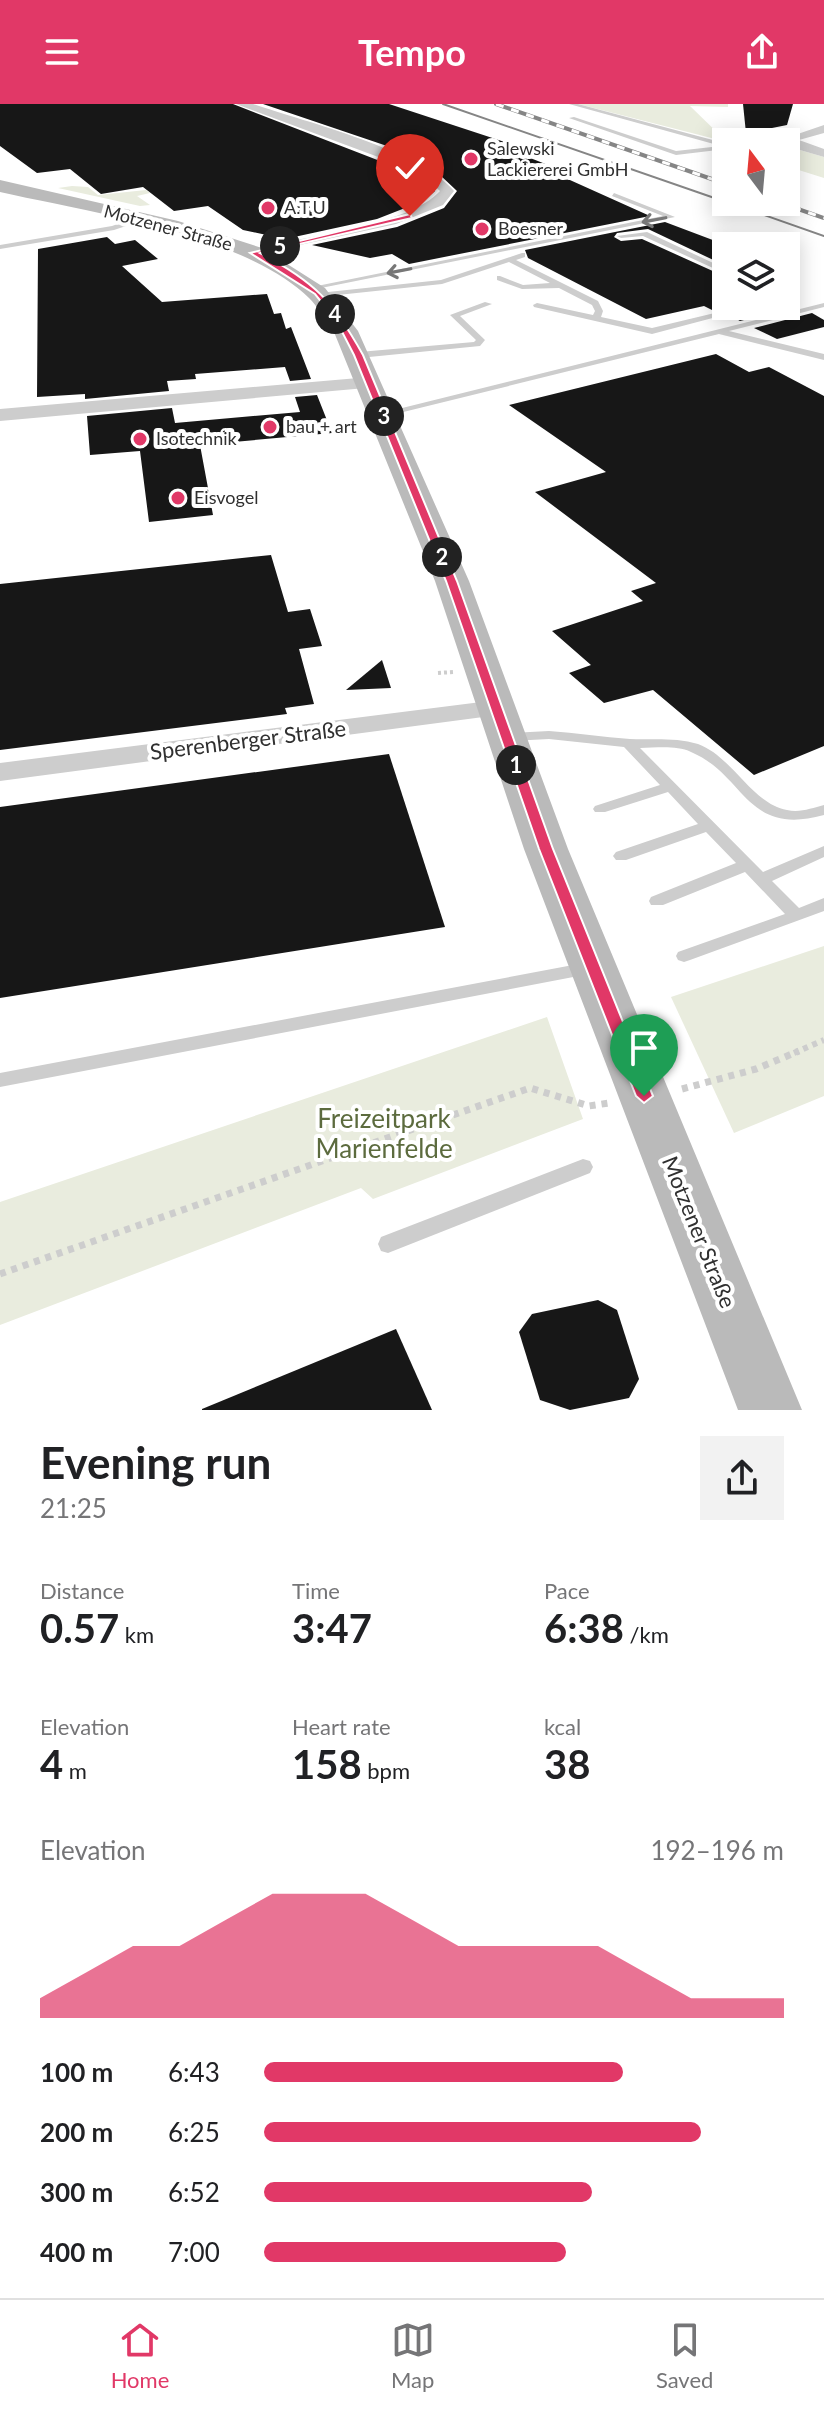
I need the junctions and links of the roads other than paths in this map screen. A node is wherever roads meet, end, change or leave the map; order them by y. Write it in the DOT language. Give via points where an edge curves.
graph roads {
  1 [pos="242,104"];
  2 [pos="572,104"];
  3 [pos="572,118"];
  4 [pos="819,130"];
  5 [pos="712,142"];
  6 [pos="712,148"];
  7 [pos="824,153"];
  8 [pos="0,186"];
  9 [pos="614,195"];
  10 [pos="141,218"];
  11 [pos="0,247"];
  12 [pos="254,253"];
  13 [pos="509,259"];
  14 [pos="712,265"];
  15 [pos="500,278"];
  16 [pos="562,285"];
  17 [pos="315,292"];
  18 [pos="488,304"];
  19 [pos="537,305"];
  20 [pos="824,305"];
  21 [pos="712,317"];
  22 [pos="596,319"];
  23 [pos="722,332"];
  24 [pos="359,355"];
  25 [pos="824,357"];
  26 [pos="370,383"];
  27 [pos="383,414"];
  28 [pos="0,415"];
  29 [pos="501,722"];
  30 [pos="628,743"];
  31 [pos="0,772"];
  32 [pos="668,787"];
  33 [pos="600,809"];
  34 [pos="824,810"];
  35 [pos="707,826"];
  36 [pos="824,851"];
  37 [pos="621,856"];
  38 [pos="747,865"];
  39 [pos="761,879"];
  40 [pos="657,901"];
  41 [pos="824,904"];
  42 [pos="797,916"];
  43 [pos="684,956"];
  44 [pos="594,967"];
  45 [pos="0,1080"];
  46 [pos="583,1167"];
  47 [pos="388,1244"];
  48 [pos="770,1410"];
  1 -- 12 [label="street" via="421,171 438,179 447,191 441,204 410,216"];
  2 -- 5 [label="lane"];
  3 -- 6 [label="lane" via="676,153"];
  4 -- 7 [label="street" via="793,136 793,142"];
  8 -- 10 [label="street, Motzener Straße"];
  9 -- 17 [label="lane, one-way" via="671,217"];
  10 -- 11 [label="lane" via="114,228"];
  10 -- 12 [label="street, Motzener Straße"];
  12 -- 17 [label="street, Motzener Straße"];
  13 -- 14 [label="lane" via="634,233"];
  13 -- 16 [label="lane"];
  13 -- 17 [label="lane" via="442,282"];
  15 -- 16 [label="lane" via="522,287"];
  16 -- 22 [label="lane" via="598,306"];
  17 -- 24 [label="street, Motzener Straße"];
  18 -- 24 [label="lane" via="454,315 481,340 477,344"];
  19 -- 22 [label="lane"];
  20 -- 23 [label="lane"];
  21 -- 22 [label="lane" via="645,331"];
  23 -- 25 [label="lane"];
  23 -- 27 [label="lane"];
  24 -- 26 [label="street, Motzener Straße"];
  26 -- 27 [label="street, Motzener Straße"];
  26 -- 28 [label="street"];
  27 -- 29 [label="street, Motzener Straße" via="452,581"];
  29 -- 30 [label="lane" via="549,735"];
  29 -- 31 [label="street, Sperenberger Straße"];
  29 -- 44 [label="street, Motzener Straße"];
  30 -- 32 [label="lane"];
  30 -- 34 [label="lane" via="696,748 775,814 808,816"];
  32 -- 33 [label="lane"];
  32 -- 35 [label="lane"];
  35 -- 37 [label="lane"];
  35 -- 38 [label="lane"];
  36 -- 39 [label="lane"];
  38 -- 39 [label="lane"];
  38 -- 40 [label="lane"];
  39 -- 42 [label="lane"];
  41 -- 42 [label="lane"];
  42 -- 43 [label="lane"];
  44 -- 45 [label="lane"];
  44 -- 48 [label="street, Motzener Straße"];
  46 -- 47 [label="lane"];
}
